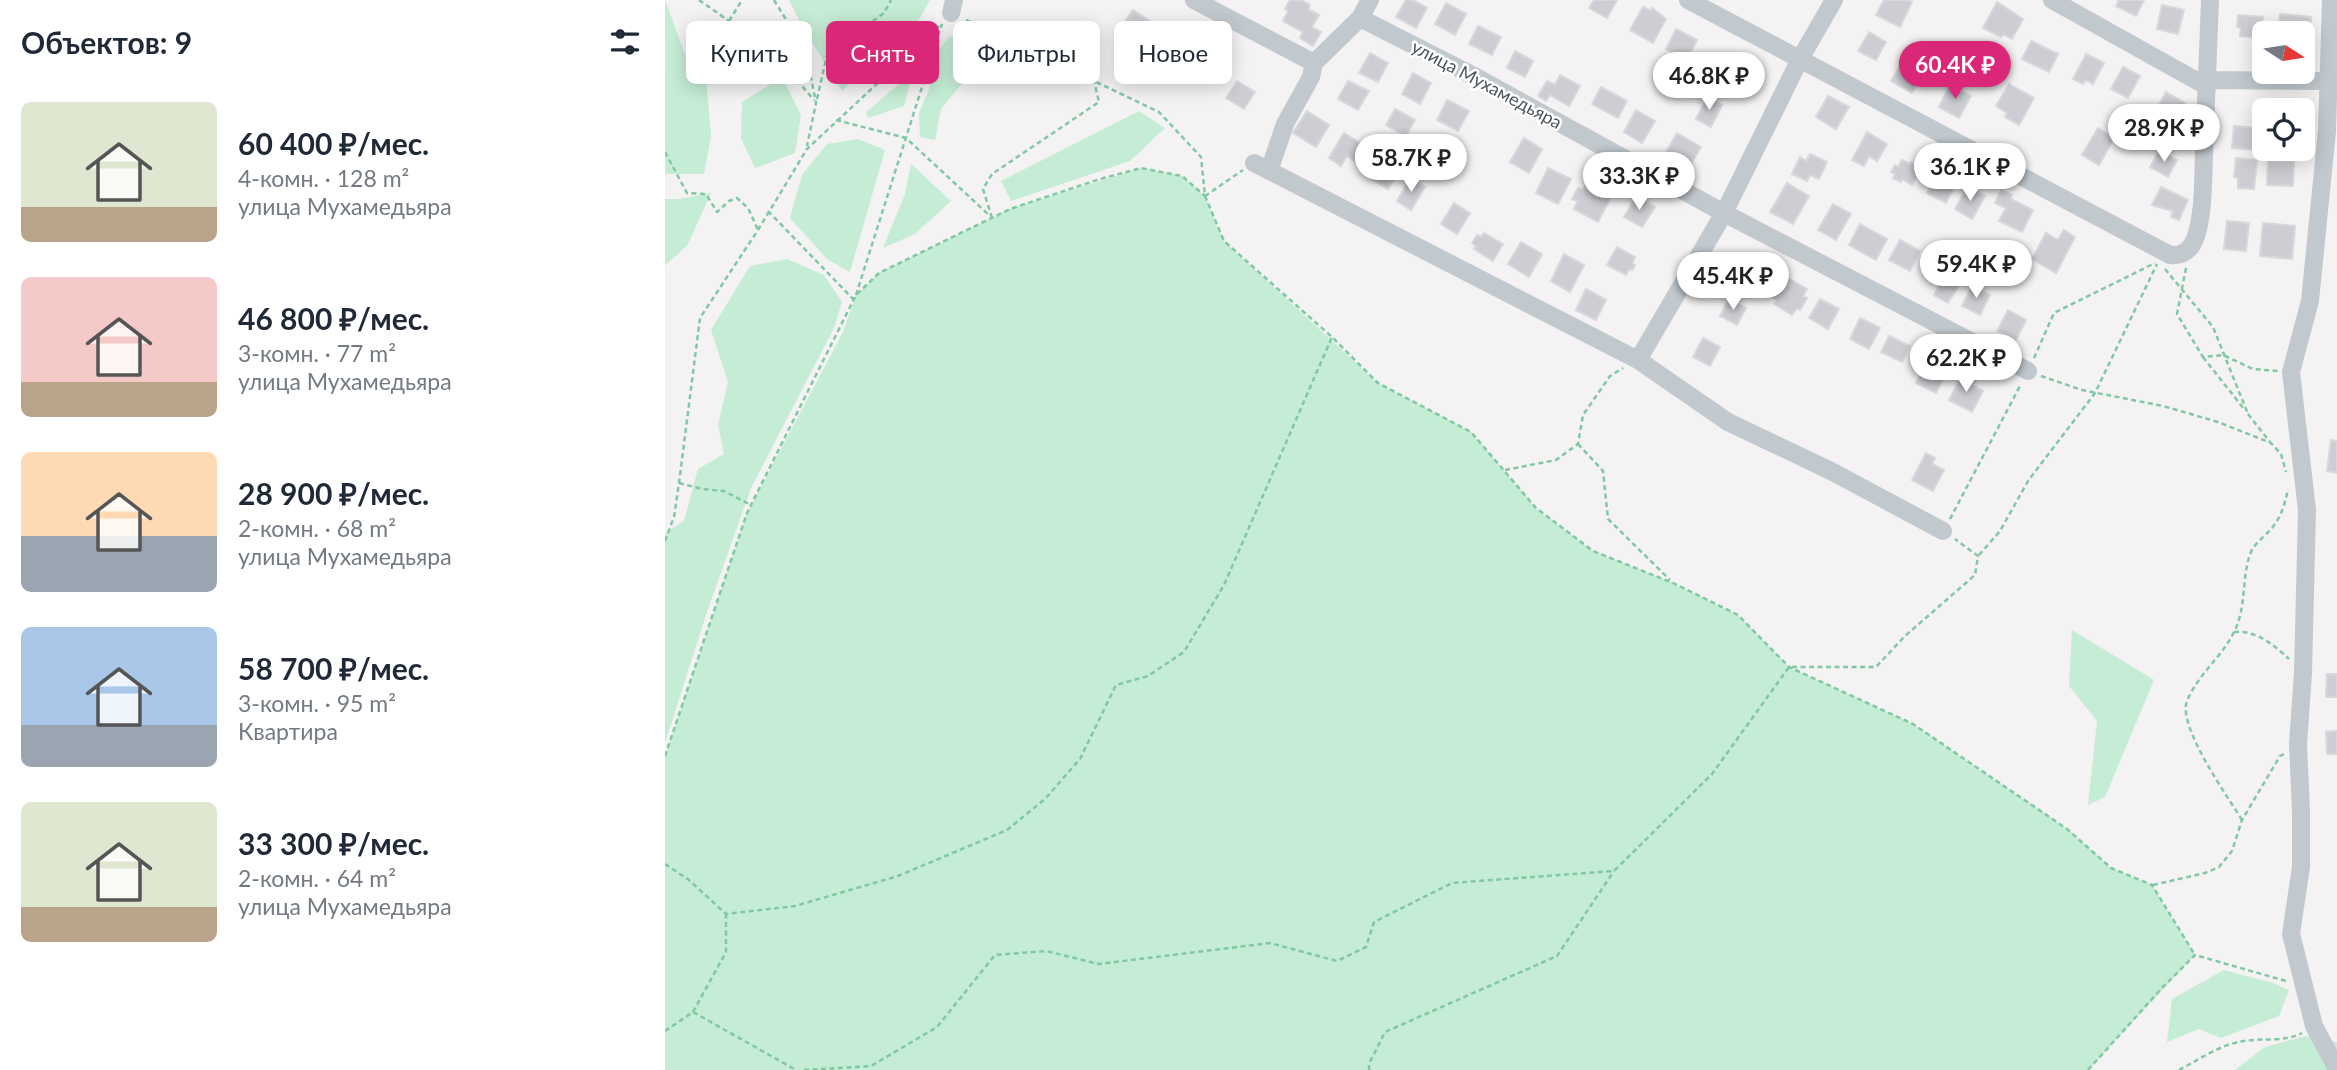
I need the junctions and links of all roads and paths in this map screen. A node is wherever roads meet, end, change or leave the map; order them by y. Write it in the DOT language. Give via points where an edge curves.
graph roads {
  1 [pos="699,0"];
  2 [pos="742,0"];
  3 [pos="774,0"];
  4 [pos="891,0"];
  5 [pos="1194,0"];
  6 [pos="1370,0"];
  7 [pos="1688,0"];
  8 [pos="1834,0"];
  9 [pos="2052,0"];
  10 [pos="2210,0"];
  11 [pos="2331,0"];
  12 [pos="949,12"];
  13 [pos="1360,18"];
  14 [pos="729,21"];
  15 [pos="968,21"];
  16 [pos="1800,59"];
  17 [pos="1314,63"];
  18 [pos="2328,81"];
  19 [pos="2207,83"];
  20 [pos="800,84"];
  21 [pos="1095,84"];
  22 [pos="1100,84"];
  23 [pos="816,103"];
  24 [pos="836,120"];
  25 [pos="906,138"];
  26 [pos="807,149"];
  27 [pos="665,152"];
  28 [pos="1262,167"];
  29 [pos="1205,196"];
  30 [pos="768,211"];
  31 [pos="1724,213"];
  32 [pos="992,218"];
  33 [pos="758,230"];
  34 [pos="2189,250"];
  35 [pos="2158,261"];
  36 [pos="2182,290"];
  37 [pos="856,295"];
  38 [pos="853,300"];
  39 [pos="1332,337"];
  40 [pos="2223,355"];
  41 [pos="2203,357"];
  42 [pos="1638,360"];
  43 [pos="2028,371"];
  44 [pos="2291,372"];
  45 [pos="2095,393"];
  46 [pos="2248,414"];
  47 [pos="2271,443"];
  48 [pos="1578,444"];
  49 [pos="1504,471"];
  50 [pos="2286,473"];
  51 [pos="679,483"];
  52 [pos="751,505"];
  53 [pos="2307,510"];
  54 [pos="1943,531"];
  55 [pos="665,541"];
  56 [pos="1978,556"];
  57 [pos="1673,583"];
  58 [pos="2234,632"];
  59 [pos="1789,667"];
  60 [pos="2304,673"];
  61 [pos="2298,744"];
  62 [pos="665,756"];
  63 [pos="2242,820"];
  64 [pos="665,864"];
  65 [pos="1614,871"];
  66 [pos="2153,886"];
  67 [pos="726,914"];
  68 [pos="2195,955"];
  69 [pos="2303,986"];
  70 [pos="693,1012"];
  71 [pos="2314,1026"];
  72 [pos="665,1031"];
  73 [pos="2336,1068"];
  74 [pos="796,1070"];
  75 [pos="804,1070"];
  76 [pos="1369,1070"];
  77 [pos="2088,1070"];
  78 [pos="2179,1070"];
  1 -- 14 [label="path"];
  2 -- 14 [label="path"];
  3 -- 23 [label="path" via="806,52"];
  4 -- 23 [label="path" via="884,13 827,55"];
  5 -- 17 [label="street"];
  6 -- 13 [label="street"];
  7 -- 16 [label="street"];
  8 -- 16 [label="street"];
  9 -- 19 [label="street"];
  10 -- 19 [label="street"];
  11 -- 18 [label="street"];
  12 -- 15 [label="path"];
  12 -- 24 [label="path"];
  12 -- 25 [label="path"];
  13 -- 17 [label="street"];
  13 -- 31 [label="street, улица Мухамедьяра"];
  16 -- 31 [label="street"];
  16 -- 34 [label="street" via="2170,255"];
  17 -- 28 [label="street" via="1311,78"];
  18 -- 19 [label="street"];
  18 -- 44 [label="street" via="2310,301"];
  19 -- 34 [label="street" via="2198,225"];
  20 -- 23 [label="path"];
  21 -- 32 [label="path" via="1099,102 992,174 983,189"];
  22 -- 29 [label="path" via="1159,112 1201,157"];
  23 -- 26 [label="path"];
  24 -- 25 [label="path"];
  24 -- 26 [label="path"];
  25 -- 32 [label="path"];
  25 -- 37 [label="path"];
  26 -- 30 [label="path"];
  27 -- 33 [label="path" via="687,193 706,194 716,212 737,198 748,208"];
  28 -- 29 [label="path"];
  28 -- 42 [label="street"];
  29 -- 32 [label="path" via="1182,176 1142,168"];
  29 -- 39 [label="path" via="1224,241"];
  30 -- 33 [label="path"];
  30 -- 38 [label="path"];
  31 -- 42 [label="street"];
  31 -- 43 [label="street, улица Мухамедьяра"];
  32 -- 37 [label="path" via="879,273"];
  33 -- 51 [label="path" via="699,318"];
  34 -- 36 [label="path"];
  35 -- 36 [label="path"];
  35 -- 43 [label="path" via="2055,313"];
  35 -- 45 [label="path"];
  36 -- 40 [label="path" via="2213,327"];
  36 -- 41 [label="path" via="2177,314"];
  37 -- 38 [label="path"];
  38 -- 52 [label="path"];
  39 -- 49 [label="path" via="1378,383 1471,432"];
  39 -- 67 [label="path" via="1224,585 1184,652 1148,676 1116,685 1080,759 1045,799 1007,830 898,876 795,906"];
  40 -- 41 [label="path"];
  40 -- 44 [label="path" via="2253,369"];
  40 -- 46 [label="path"];
  41 -- 46 [label="path"];
  42 -- 48 [label="path" via="1610,376 1583,415"];
  42 -- 54 [label="street" via="1728,422"];
  43 -- 45 [label="path"];
  43 -- 54 [label="path"];
  44 -- 53 [label="street"];
  45 -- 47 [label="path" via="2163,406"];
  45 -- 56 [label="path"];
  46 -- 47 [label="path"];
  47 -- 50 [label="path" via="2281,454"];
  48 -- 49 [label="path" via="1556,460"];
  48 -- 57 [label="path" via="1603,471 1608,519"];
  49 -- 57 [label="path" via="1536,508 1593,551"];
  51 -- 52 [label="path" via="724,491"];
  51 -- 55 [label="path"];
  52 -- 62 [label="path"];
  53 -- 58 [label="path" via="2289,482 2285,506 2252,550"];
  53 -- 60 [label="street"];
  54 -- 56 [label="path"];
  56 -- 59 [label="path" via="1975,575 1876,667"];
  57 -- 59 [label="path" via="1738,615"];
  58 -- 60 [label="path" via="2264,639"];
  58 -- 63 [label="path" via="2186,704 2195,742"];
  59 -- 65 [label="path" via="1712,774"];
  59 -- 66 [label="path" via="1913,724 2067,829 2111,868"];
  60 -- 61 [label="street"];
  61 -- 63 [label="path" via="2280,756"];
  61 -- 69 [label="street" via="2301,867 2291,934"];
  63 -- 66 [label="path" via="2232,851 2219,867"];
  64 -- 67 [label="path"];
  65 -- 75 [label="path" via="1453,883 1374,922 1366,947 1338,961 1270,943 1099,964 1046,951 995,955 937,1027 871,1066"];
  65 -- 76 [label="path" via="1557,956 1385,1032"];
  66 -- 68 [label="path"];
  67 -- 70 [label="path" via="726,952"];
  68 -- 69 [label="path"];
  68 -- 77 [label="path"];
  69 -- 71 [label="street"];
  70 -- 72 [label="path"];
  70 -- 74 [label="path"];
  71 -- 73 [label="street"];
  71 -- 78 [label="path" via="2294,1038 2240,1041"];
}
